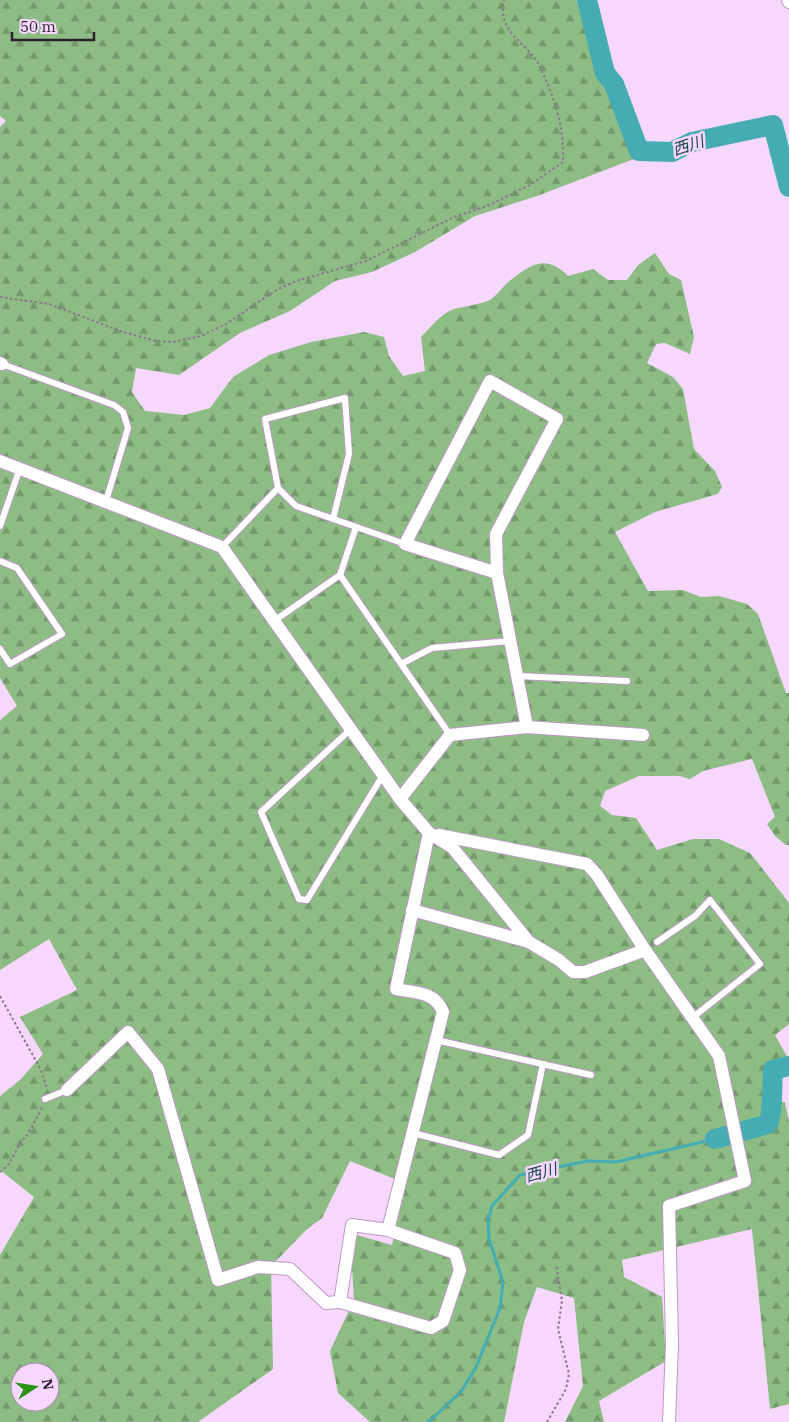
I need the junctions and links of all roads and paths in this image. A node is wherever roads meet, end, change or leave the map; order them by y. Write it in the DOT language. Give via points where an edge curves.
graph roads {
  1 [pos="504,0"];
  2 [pos="0,297"];
  3 [pos="1,364"];
  4 [pos="0,461"];
  5 [pos="20,468"];
  6 [pos="278,488"];
  7 [pos="106,501"];
  8 [pos="333,519"];
  9 [pos="0,526"];
  10 [pos="356,527"];
  11 [pos="404,544"];
  12 [pos="222,547"];
  13 [pos="0,561"];
  14 [pos="497,573"];
  15 [pos="340,574"];
  16 [pos="274,621"];
  17 [pos="510,641"];
  18 [pos="0,649"];
  19 [pos="401,664"];
  20 [pos="517,676"];
  21 [pos="628,681"];
  22 [pos="527,727"];
  23 [pos="351,729"];
  24 [pos="450,735"];
  25 [pos="643,735"];
  26 [pos="383,775"];
  27 [pos="400,799"];
  28 [pos="429,833"];
  29 [pos="412,910"];
  30 [pos="529,942"];
  31 [pos="657,942"];
  32 [pos="645,950"];
  33 [pos="0,996"];
  34 [pos="692,1018"];
  35 [pos="436,1040"];
  36 [pos="543,1064"];
  37 [pos="591,1075"];
  38 [pos="67,1090"];
  39 [pos="45,1099"];
  40 [pos="413,1133"];
  41 [pos="0,1172"];
  42 [pos="388,1230"];
  43 [pos="556,1264"];
  44 [pos="340,1302"];
  45 [pos="547,1422"];
  46 [pos="669,1422"];
  1 -- 2 [label="path" via="506,26 538,63 551,92 564,142 563,162 530,185 454,217 366,262 296,281 278,289 226,324 201,336 173,342 123,332 49,304"];
  3 -- 7 [label="lane" via="114,405 123,412 128,428"];
  4 -- 5 [label="street"];
  5 -- 7 [label="street"];
  5 -- 9 [label="lane"];
  6 -- 8 [label="lane" via="296,506"];
  6 -- 8 [label="lane" via="265,419 345,398 350,454"];
  6 -- 12 [label="lane"];
  7 -- 12 [label="street"];
  8 -- 10 [label="lane"];
  10 -- 11 [label="lane"];
  10 -- 15 [label="lane"];
  11 -- 14 [label="street"];
  11 -- 14 [label="street" via="490,380 557,418 496,534"];
  12 -- 16 [label="street"];
  13 -- 18 [label="lane" via="17,568 62,634 10,664"];
  14 -- 17 [label="street"];
  15 -- 16 [label="lane"];
  15 -- 19 [label="lane"];
  16 -- 23 [label="street"];
  17 -- 19 [label="lane" via="432,648"];
  17 -- 20 [label="street"];
  19 -- 24 [label="lane"];
  20 -- 21 [label="lane"];
  20 -- 22 [label="street"];
  22 -- 24 [label="street"];
  22 -- 25 [label="street"];
  23 -- 26 [label="street"];
  23 -- 26 [label="lane" via="261,812 299,899 308,900"];
  24 -- 27 [label="street"];
  26 -- 27 [label="street"];
  27 -- 28 [label="street"];
  28 -- 29 [label="street"];
  28 -- 30 [label="street" via="452,847"];
  28 -- 32 [label="street" via="587,864"];
  29 -- 30 [label="street"];
  29 -- 35 [label="street" via="396,989 433,996 440,1002 443,1012"];
  30 -- 32 [label="street" via="573,972 585,972"];
  31 -- 34 [label="lane" via="695,916 710,900 760,964"];
  32 -- 34 [label="street"];
  33 -- 39 [label="path" via="41,1070 48,1091"];
  34 -- 46 [label="street" via="719,1056 744,1181 669,1206 672,1344"];
  35 -- 36 [label="lane"];
  35 -- 40 [label="street"];
  36 -- 37 [label="lane"];
  36 -- 40 [label="lane" via="528,1135 499,1155"];
  38 -- 39 [label="lane"];
  38 -- 44 [label="street" via="128,1032 158,1069 218,1280 258,1267 290,1269 326,1304"];
  39 -- 41 [label="path" via="28,1134"];
  40 -- 42 [label="street"];
  42 -- 44 [label="street" via="352,1225"];
  42 -- 44 [label="street" via="455,1253 460,1270 443,1321 430,1328"];
  43 -- 45 [label="path" via="562,1301 558,1329 569,1374 566,1390"];
}
